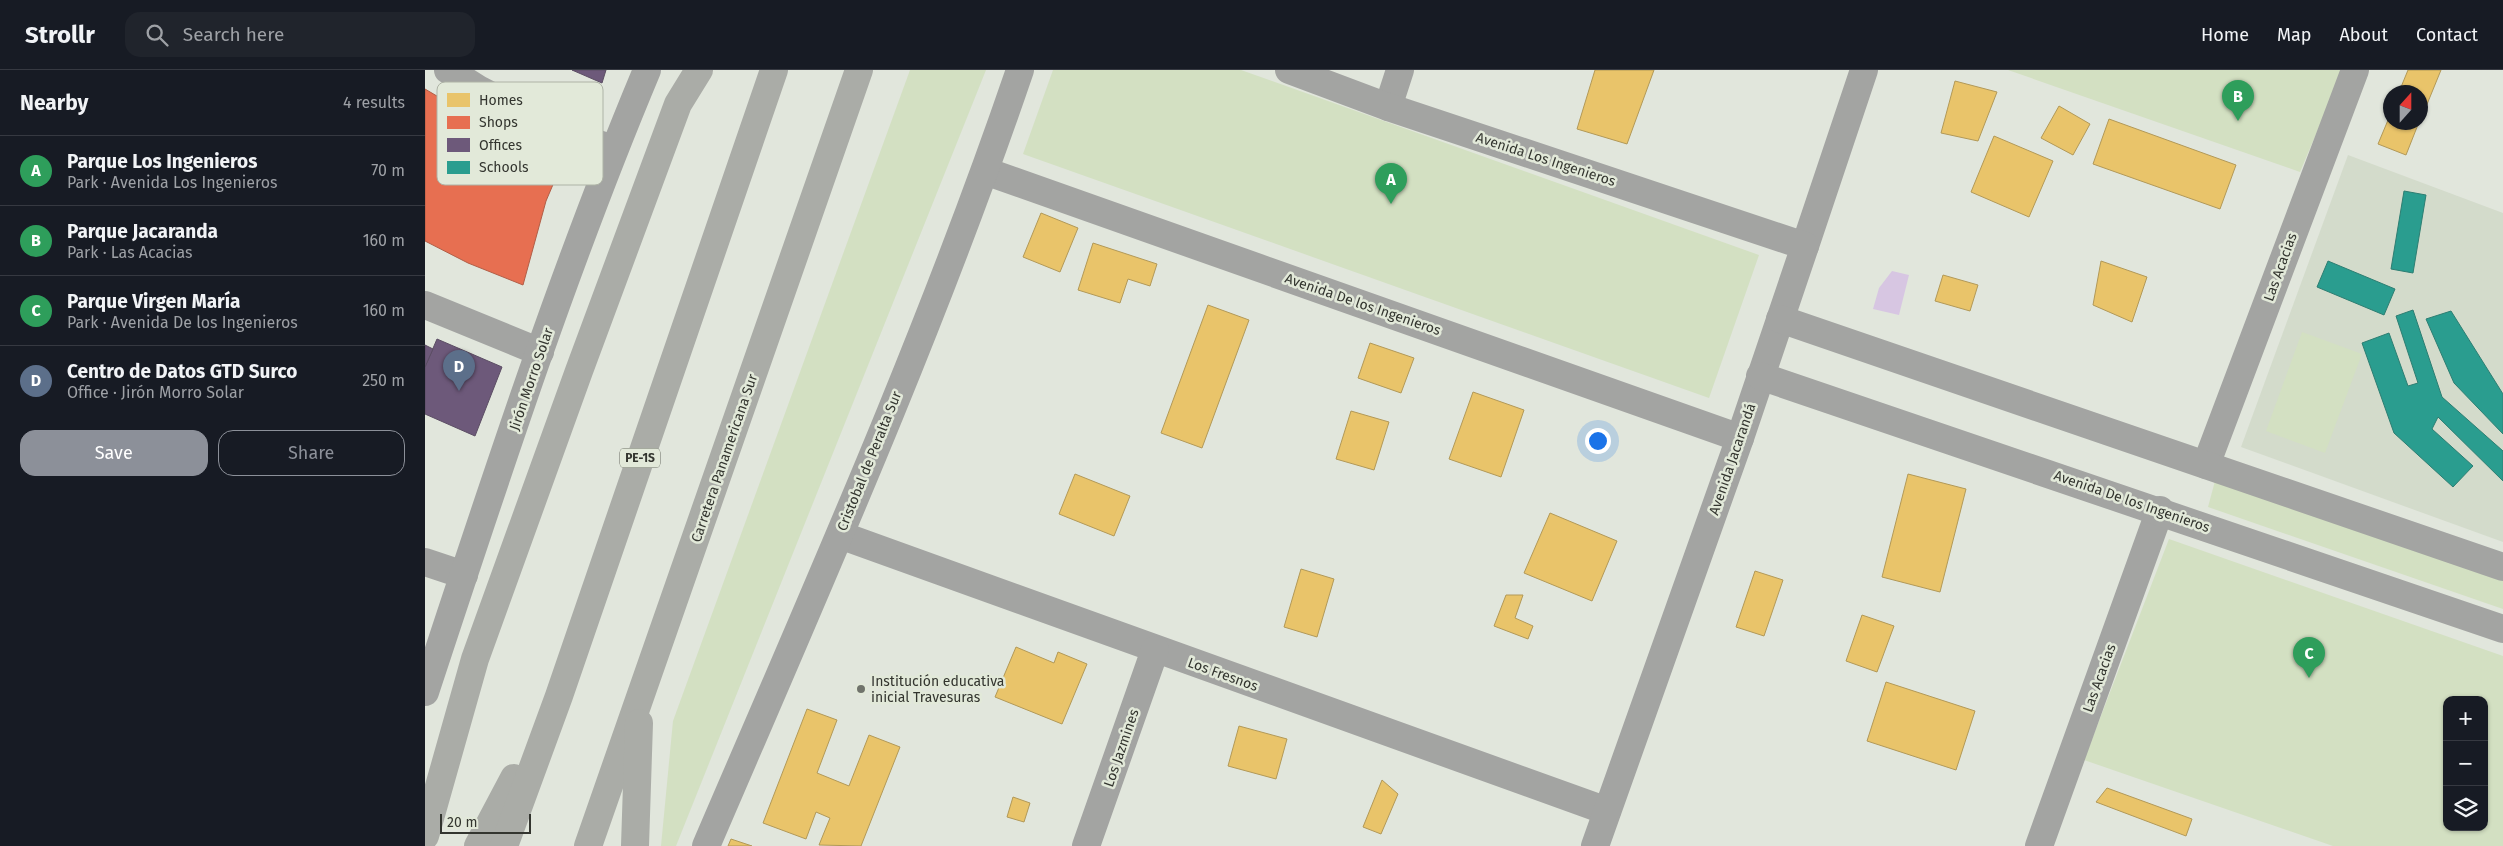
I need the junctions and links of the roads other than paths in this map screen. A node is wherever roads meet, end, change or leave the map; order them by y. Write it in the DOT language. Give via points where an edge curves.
graph roads {
  1 [pos="448,70"];
  2 [pos="647,70"];
  3 [pos="699,70"];
  4 [pos="774,70"];
  5 [pos="859,70"];
  6 [pos="1020,70"];
  7 [pos="1289,70"];
  8 [pos="1400,70"];
  9 [pos="1864,70"];
  10 [pos="2355,70"];
  11 [pos="467,82"];
  12 [pos="1388,107"];
  13 [pos="603,145"];
  14 [pos="614,149"];
  15 [pos="985,171"];
  16 [pos="603,179"];
  17 [pos="601,185"];
  18 [pos="1805,246"];
  19 [pos="425,305"];
  20 [pos="1780,319"];
  21 [pos="540,352"];
  22 [pos="1760,376"];
  23 [pos="1740,438"];
  24 [pos="2206,465"];
  25 [pos="2160,510"];
  26 [pos="840,535"];
  27 [pos="425,562"];
  28 [pos="2503,567"];
  29 [pos="464,575"];
  30 [pos="2503,628"];
  31 [pos="1155,650"];
  32 [pos="425,692"];
  33 [pos="559,696"];
  34 [pos="640,696"];
  35 [pos="1607,811"];
  36 [pos="425,836"];
  37 [pos="478,846"];
  38 [pos="504,846"];
  39 [pos="588,846"];
  40 [pos="635,846"];
  41 [pos="706,846"];
  42 [pos="1086,846"];
  43 [pos="1595,846"];
  44 [pos="2039,846"];
  1 -- 11 [label="street"];
  2 -- 14 [label="street, Jirón Morro Solar"];
  3 -- 36 [label="highway" via="678,104 475,659"];
  4 -- 33 [label="highway, PE-1S"];
  5 -- 34 [label="highway, Carretera Panamericana Sur"];
  6 -- 15 [label="street, Cristobal de Peralta Sur"];
  7 -- 12 [label="street, Avenida Los Ingenieros"];
  8 -- 12 [label="street"];
  9 -- 18 [label="street, Avenida Jacarandá"];
  10 -- 24 [label="street, Las Acacias"];
  12 -- 18 [label="street, Avenida Los Ingenieros"];
  13 -- 14 [label="street"];
  14 -- 16 [label="street, Jirón Morro Solar"];
  15 -- 23 [label="street, Avenida De los Ingenieros"];
  15 -- 26 [label="street, Cristobal de Peralta Sur"];
  17 -- 21 [label="street, Jirón Morro Solar"];
  18 -- 20 [label="street, Avenida Jacarandá"];
  19 -- 21 [label="street"];
  20 -- 22 [label="street, Avenida Jacarandá"];
  20 -- 24 [label="street"];
  21 -- 29 [label="street, Jirón Morro Solar"];
  22 -- 23 [label="street, Avenida Jacarandá"];
  22 -- 25 [label="street, Avenida De los Ingenieros"];
  23 -- 35 [label="street, Avenida Jacarandá"];
  24 -- 28 [label="street"];
  25 -- 30 [label="street, Avenida De los Ingenieros"];
  25 -- 44 [label="street, Las Acacias"];
  26 -- 31 [label="street, Los Fresnos"];
  26 -- 41 [label="street, Cristobal de Peralta Sur"];
  27 -- 29 [label="street"];
  29 -- 32 [label="street, Jirón Morro Solar"];
  31 -- 35 [label="street, Los Fresnos"];
  31 -- 42 [label="street, Los Jazmines"];
  33 -- 37 [label="highway"];
  33 -- 38 [label="highway, PE-1S"];
  34 -- 39 [label="highway, Carretera Panamericana Sur"];
  34 -- 40 [label="highway"];
  35 -- 43 [label="street, Avenida Jacarandá"];
}
